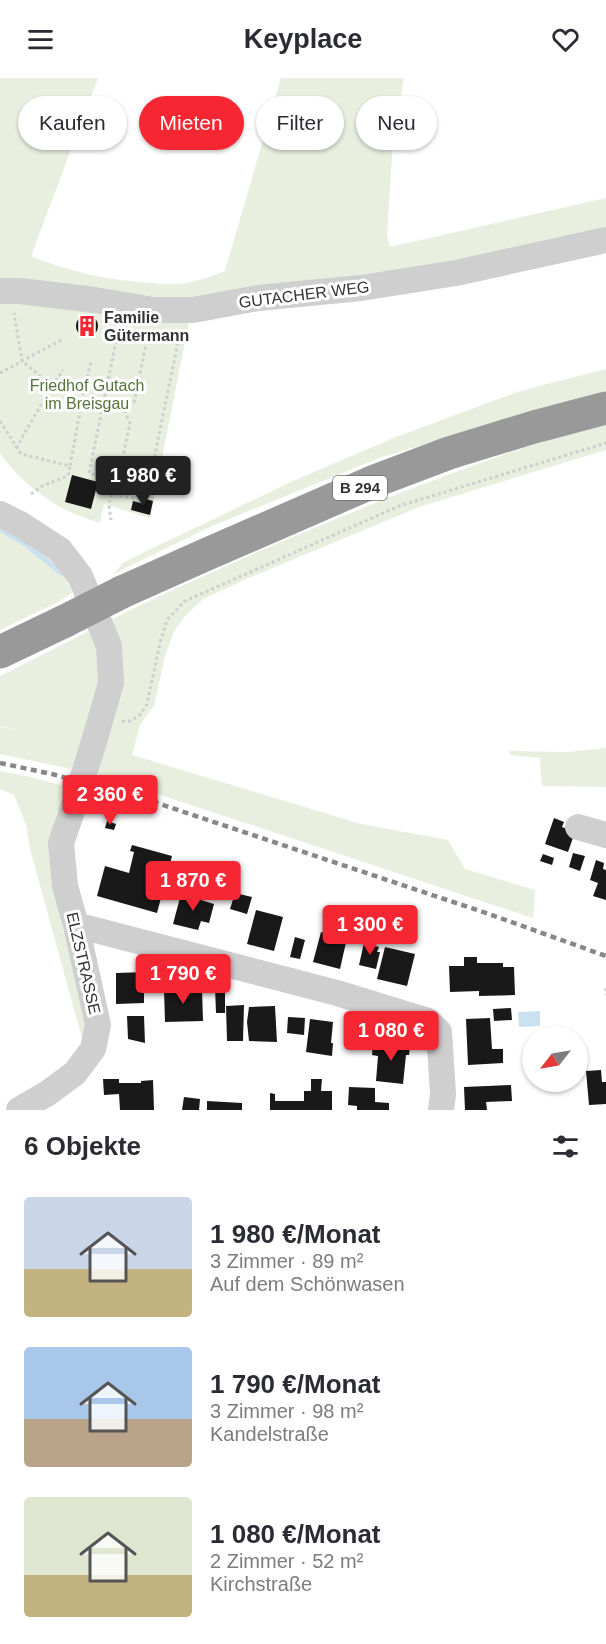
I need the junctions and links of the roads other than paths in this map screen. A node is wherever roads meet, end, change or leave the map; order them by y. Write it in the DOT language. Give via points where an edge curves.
graph roads {
  1 [pos="606,240"];
  2 [pos="7,302"];
  3 [pos="606,408"];
  4 [pos="0,514"];
  5 [pos="0,652"];
  6 [pos="578,827"];
  7 [pos="606,835"];
  8 [pos="76,925"];
  9 [pos="26,1109"];
  10 [pos="441,1110"];
  1 -- 2 [label="street, GUTACHER WEG" via="456,273 193,310 153,310 20,291"];
  3 -- 5 [label="highway, B 294, bridge" via="449,453 375,481 122,592"];
  4 -- 8 [label="street, ELZSTRASSE, bridge" via="60,550 80,576 109,646 111,683 61,843 65,886"];
  6 -- 7 [label="street"];
  8 -- 9 [label="street, ELZSTRASSE" via="98,1025 93,1049 75,1073"];
  8 -- 10 [label="street" via="337,993 428,1021 439,1032"];
}
